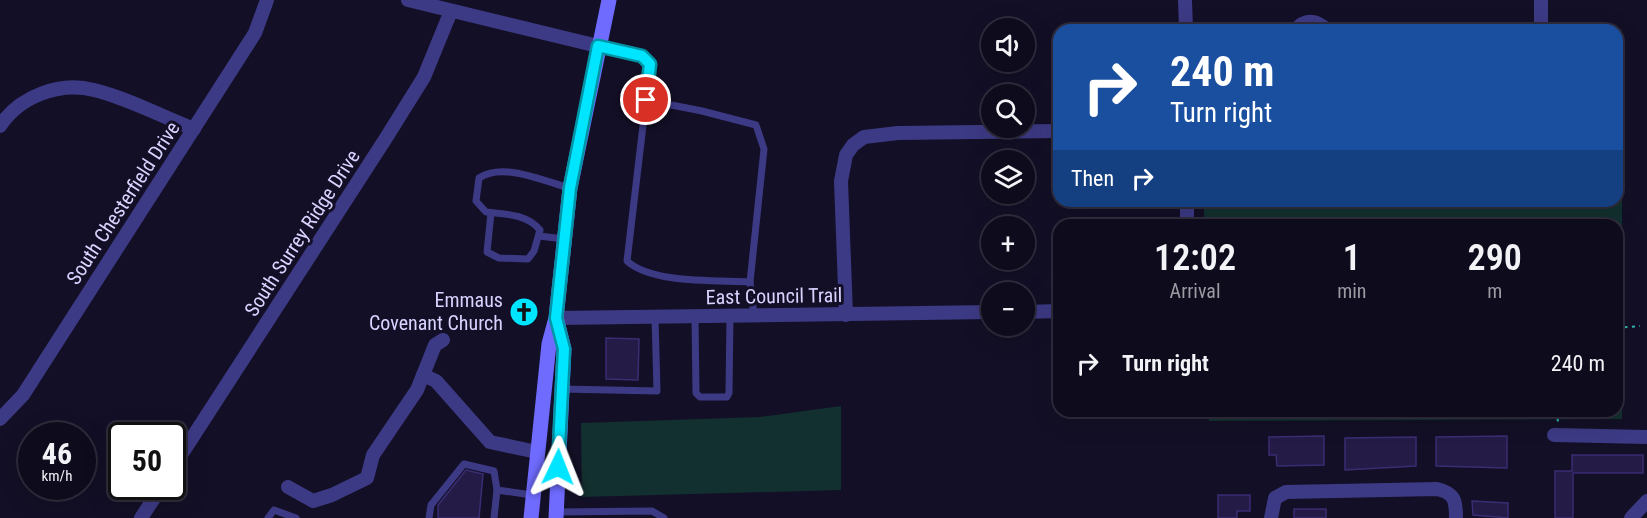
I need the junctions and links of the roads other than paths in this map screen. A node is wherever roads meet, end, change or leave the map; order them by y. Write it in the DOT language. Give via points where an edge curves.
graph roads {
  1 [pos="267,0"];
  2 [pos="408,0"];
  3 [pos="609,0"];
  4 [pos="1185,0"];
  5 [pos="1541,0"];
  6 [pos="451,11"];
  7 [pos="1186,24"];
  8 [pos="1541,24"];
  9 [pos="598,46"];
  10 [pos="646,100"];
  11 [pos="0,126"];
  12 [pos="194,129"];
  13 [pos="1053,131"];
  14 [pos="570,188"];
  15 [pos="491,213"];
  16 [pos="539,236"];
  17 [pos="565,239"];
  18 [pos="750,282"];
  19 [pos="1053,311"];
  20 [pos="981,312"];
  21 [pos="1035,312"];
  22 [pos="846,315"];
  23 [pos="730,316"];
  24 [pos="754,316"];
  25 [pos="655,317"];
  26 [pos="695,317"];
  27 [pos="556,318"];
  28 [pos="443,340"];
  29 [pos="423,375"];
  30 [pos="561,389"];
  31 [pos="0,419"];
  32 [pos="1554,435"];
  33 [pos="1647,437"];
  34 [pos="186,447"];
  35 [pos="537,452"];
  36 [pos="288,487"];
  37 [pos="497,490"];
  38 [pos="532,495"];
  39 [pos="153,500"];
  40 [pos="1647,501"];
  41 [pos="556,515"];
  42 [pos="141,518"];
  43 [pos="268,518"];
  44 [pos="296,518"];
  45 [pos="429,518"];
  46 [pos="495,518"];
  47 [pos="531,518"];
  48 [pos="664,518"];
  49 [pos="1272,518"];
  50 [pos="1456,518"];
  51 [pos="1631,518"];
  1 -- 12 [label="street, South Chesterfield Drive" via="255,33"];
  2 -- 6 [label="street"];
  3 -- 9 [label="main road"];
  4 -- 7 [label="street"];
  5 -- 8 [label="street"];
  6 -- 9 [label="street"];
  6 -- 34 [label="street, South Surrey Ridge Drive" via="424,76 393,128"];
  9 -- 10 [label="lane" via="642,56 650,64"];
  9 -- 14 [label="main road"];
  10 -- 18 [label="lane" via="756,125 764,149"];
  10 -- 18 [label="lane" via="627,261 637,270 671,277"];
  11 -- 12 [label="street" via="34,94 92,89"];
  12 -- 31 [label="street, South Chesterfield Drive" via="23,395"];
  13 -- 22 [label="street" via="898,133 864,137 853,145 846,155 841,181"];
  14 -- 15 [label="lane" via="505,171 489,171 479,178 476,201"];
  14 -- 17 [label="main road"];
  15 -- 16 [label="lane" via="533,221 540,230"];
  15 -- 16 [label="lane" via="487,252 499,258 528,259"];
  16 -- 17 [label="lane"];
  17 -- 27 [label="main road"];
  18 -- 24 [label="lane"];
  19 -- 21 [label="street"];
  20 -- 22 [label="street, East Council Trail"];
  22 -- 24 [label="street, East Council Trail"];
  23 -- 24 [label="street, East Council Trail"];
  23 -- 26 [label="street, East Council Trail"];
  23 -- 26 [label="lane" via="729,393 700,397 696,393"];
  25 -- 26 [label="street, East Council Trail"];
  25 -- 27 [label="street, East Council Trail"];
  25 -- 30 [label="lane" via="657,391"];
  27 -- 30 [label="main road" via="564,349"];
  27 -- 35 [label="main road" via="549,344"];
  28 -- 29 [label="street" via="435,345"];
  29 -- 35 [label="street" via="436,381 490,442"];
  29 -- 36 [label="street" via="373,455 367,478 313,501"];
  30 -- 41 [label="main road"];
  32 -- 33 [label="street"];
  35 -- 38 [label="main road"];
  37 -- 38 [label="lane"];
  37 -- 45 [label="lane" via="494,471 464,464 431,505"];
  37 -- 46 [label="lane"];
  38 -- 47 [label="main road"];
  39 -- 42 [label="street"];
  40 -- 51 [label="street"];
  41 -- 48 [label="lane" via="652,511"];
  43 -- 44 [label="lane" via="274,510"];
  49 -- 50 [label="street" via="1275,498 1286,492 1437,489 1455,499"];
}
